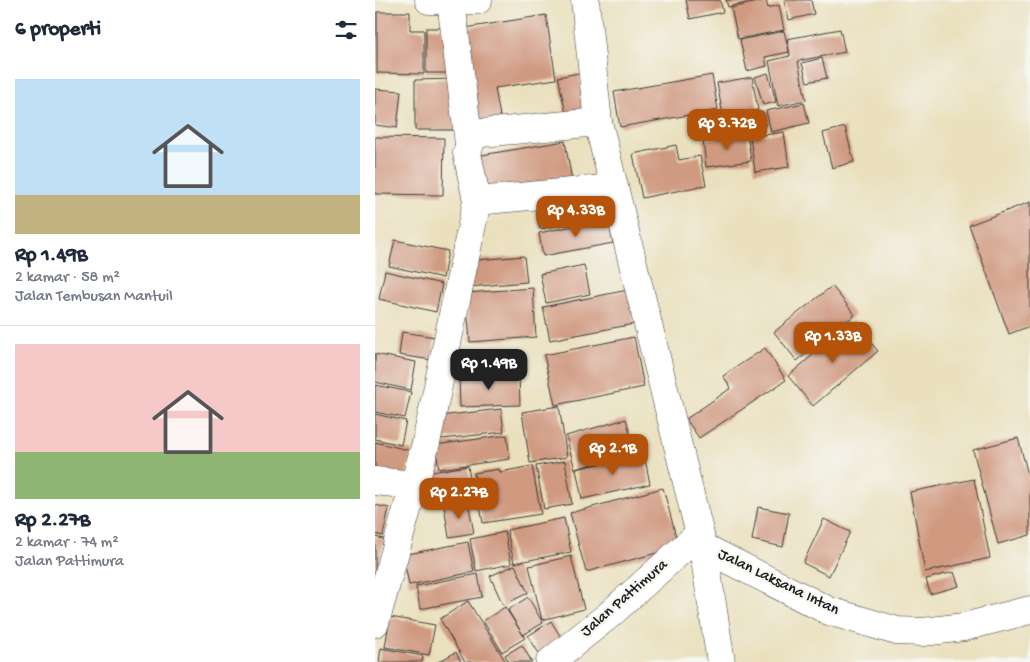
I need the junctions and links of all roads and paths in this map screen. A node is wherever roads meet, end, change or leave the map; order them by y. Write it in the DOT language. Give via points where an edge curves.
graph roads {
  1 [pos="440,0"];
  2 [pos="478,0"];
  3 [pos="585,0"];
  4 [pos="598,122"];
  5 [pos="469,144"];
  6 [pos="613,188"];
  7 [pos="477,202"];
  8 [pos="375,480"];
  9 [pos="414,486"];
  10 [pos="701,540"];
  11 [pos="1030,610"];
  12 [pos="375,616"];
  13 [pos="550,662"];
  14 [pos="721,662"];
  1 -- 2 [label="street"];
  1 -- 5 [label="street"];
  3 -- 4 [label="street"];
  4 -- 5 [label="street" via="482,133 472,138"];
  4 -- 6 [label="street"];
  5 -- 7 [label="street" via="467,152"];
  6 -- 7 [label="street"];
  6 -- 10 [label="street"];
  7 -- 9 [label="street"];
  8 -- 9 [label="street"];
  9 -- 12 [label="street"];
  10 -- 11 [label="street, Jalan Laksana Intan" via="829,611 897,631 923,632 964,627"];
  10 -- 13 [label="street, Jalan Pattimura"];
  10 -- 14 [label="street"];
}
